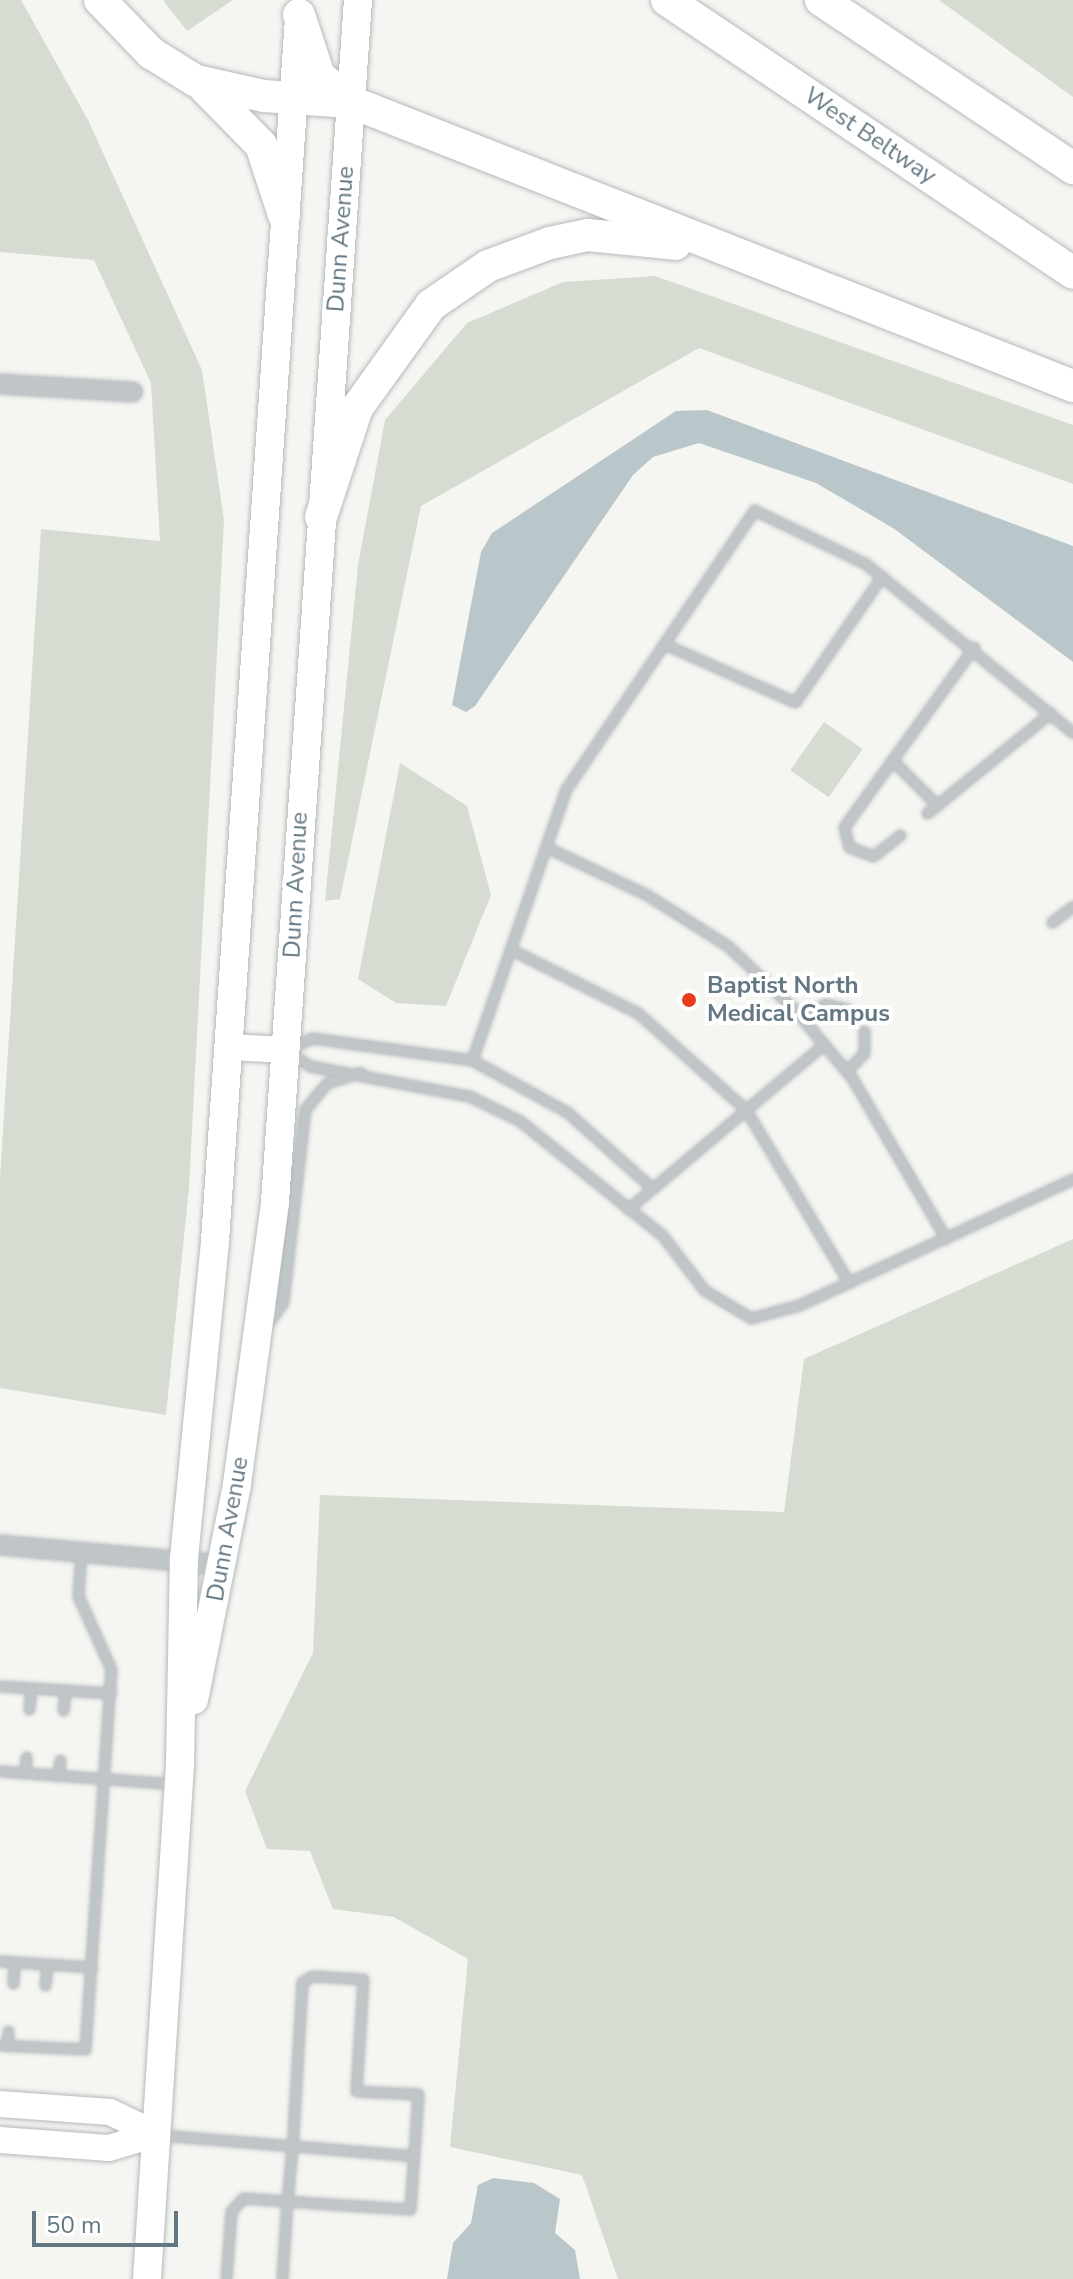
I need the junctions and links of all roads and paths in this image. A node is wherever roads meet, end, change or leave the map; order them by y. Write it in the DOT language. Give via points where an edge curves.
graph roads {
  1 [pos="100,0"];
  2 [pos="358,0"];
  3 [pos="667,0"];
  4 [pos="821,0"];
  5 [pos="299,8"];
  6 [pos="196,81"];
  7 [pos="292,98"];
  8 [pos="351,102"];
  9 [pos="1073,168"];
  10 [pos="284,215"];
  11 [pos="733,257"];
  12 [pos="1073,273"];
  13 [pos="0,384"];
  14 [pos="1073,386"];
  15 [pos="133,392"];
  16 [pos="321,517"];
  17 [pos="882,576"];
  18 [pos="664,644"];
  19 [pos="974,647"];
  20 [pos="1050,713"];
  21 [pos="1073,733"];
  22 [pos="892,760"];
  23 [pos="937,805"];
  24 [pos="927,813"];
  25 [pos="900,835"];
  26 [pos="546,847"];
  27 [pos="1073,906"];
  28 [pos="1052,922"];
  29 [pos="510,949"];
  30 [pos="846,1009"];
  31 [pos="803,1019"];
  32 [pos="864,1031"];
  33 [pos="823,1045"];
  34 [pos="229,1047"];
  35 [pos="286,1050"];
  36 [pos="472,1060"];
  37 [pos="363,1071"];
  38 [pos="846,1071"];
  39 [pos="746,1110"];
  40 [pos="1073,1179"];
  41 [pos="651,1187"];
  42 [pos="628,1209"];
  43 [pos="946,1239"];
  44 [pos="849,1283"];
  45 [pos="259,1335"];
  46 [pos="0,1545"];
  47 [pos="81,1551"];
  48 [pos="184,1558"];
  49 [pos="223,1565"];
  50 [pos="0,1686"];
  51 [pos="31,1688"];
  52 [pos="65,1691"];
  53 [pos="111,1693"];
  54 [pos="29,1709"];
  55 [pos="63,1710"];
  56 [pos="26,1757"];
  57 [pos="60,1760"];
  58 [pos="0,1771"];
  59 [pos="25,1773"];
  60 [pos="179,1774"];
  61 [pos="58,1776"];
  62 [pos="105,1779"];
  63 [pos="0,1961"];
  64 [pos="14,1962"];
  65 [pos="47,1965"];
  66 [pos="92,1967"];
  67 [pos="13,1983"];
  68 [pos="45,1985"];
  69 [pos="8,2031"];
  70 [pos="42,2033"];
  71 [pos="4,2045"];
  72 [pos="41,2047"];
  73 [pos="0,2104"];
  74 [pos="156,2134"];
  75 [pos="0,2140"];
  76 [pos="292,2148"];
  77 [pos="413,2156"];
  78 [pos="287,2201"];
  79 [pos="147,2279"];
  80 [pos="226,2279"];
  81 [pos="282,2279"];
  1 -- 6 [label="highway" via="151,53"];
  2 -- 8 [label="main road, Dunn Avenue"];
  3 -- 12 [label="highway, West Beltway"];
  4 -- 9 [label="highway"];
  5 -- 7 [label="main road, Dunn Avenue"];
  5 -- 8 [label="highway" via="319,76"];
  6 -- 7 [label="highway"];
  6 -- 10 [label="highway" via="261,145"];
  7 -- 8 [label="highway"];
  7 -- 10 [label="main road, Dunn Avenue"];
  8 -- 11 [label="highway" via="598,196"];
  8 -- 16 [label="main road, Dunn Avenue"];
  10 -- 34 [label="main road, Dunn Avenue"];
  11 -- 14 [label="highway"];
  11 -- 16 [label="highway" via="651,238 588,235 522,252 458,284 404,333 379,369 357,408"];
  13 -- 15 [label="street"];
  16 -- 35 [label="main road, Dunn Avenue"];
  17 -- 18 [label="lane" via="795,702"];
  17 -- 18 [label="lane" via="754,510"];
  17 -- 19 [label="lane"];
  18 -- 26 [label="lane" via="566,789"];
  19 -- 20 [label="lane"];
  19 -- 22 [label="lane"];
  20 -- 21 [label="lane"];
  20 -- 23 [label="lane"];
  22 -- 23 [label="lane"];
  22 -- 25 [label="lane" via="844,827 849,847 873,856"];
  23 -- 24 [label="lane"];
  26 -- 29 [label="lane"];
  26 -- 31 [label="lane" via="647,895 728,946"];
  27 -- 28 [label="lane"];
  29 -- 36 [label="lane"];
  29 -- 39 [label="lane" via="638,1013"];
  30 -- 31 [label="lane" via="825,1004"];
  31 -- 33 [label="lane"];
  32 -- 38 [label="lane" via="864,1053"];
  33 -- 38 [label="lane"];
  33 -- 39 [label="lane"];
  34 -- 35 [label="street"];
  34 -- 48 [label="main road, Dunn Avenue"];
  35 -- 36 [label="lane" via="312,1038"];
  35 -- 37 [label="lane" via="310,1066"];
  35 -- 45 [label="main road, Dunn Avenue"];
  36 -- 41 [label="lane" via="567,1112"];
  37 -- 42 [label="lane" via="469,1096 520,1121"];
  37 -- 45 [label="lane" via="327,1083 305,1109 283,1302"];
  38 -- 43 [label="lane"];
  39 -- 41 [label="lane"];
  39 -- 44 [label="lane"];
  40 -- 43 [label="lane"];
  41 -- 42 [label="lane"];
  42 -- 44 [label="lane" via="731,1310 770,1317"];
  43 -- 44 [label="lane"];
  45 -- 49 [label="main road, Dunn Avenue"];
  46 -- 47 [label="street"];
  47 -- 48 [label="street"];
  47 -- 53 [label="lane" via="78,1596 87,1626 107,1654"];
  48 -- 49 [label="street"];
  48 -- 60 [label="main road, Dunn Avenue"];
  49 -- 60 [label="main road, Dunn Avenue"];
  50 -- 51 [label="lane"];
  51 -- 52 [label="lane"];
  51 -- 54 [label="lane"];
  52 -- 53 [label="lane"];
  52 -- 55 [label="lane"];
  53 -- 62 [label="lane"];
  56 -- 59 [label="lane"];
  57 -- 61 [label="lane"];
  58 -- 59 [label="lane"];
  59 -- 61 [label="lane"];
  60 -- 62 [label="lane"];
  60 -- 74 [label="main road, Dunn Avenue"];
  61 -- 62 [label="lane"];
  62 -- 66 [label="lane"];
  63 -- 64 [label="lane"];
  64 -- 65 [label="lane"];
  64 -- 67 [label="lane"];
  65 -- 66 [label="lane"];
  65 -- 68 [label="lane"];
  66 -- 72 [label="lane" via="85,2049"];
  69 -- 71 [label="lane"];
  70 -- 72 [label="lane"];
  71 -- 72 [label="lane"];
  73 -- 74 [label="street" via="110,2112"];
  74 -- 75 [label="street" via="109,2148"];
  74 -- 76 [label="lane"];
  74 -- 79 [label="main road, Dunn Avenue"];
  76 -- 77 [label="lane"];
  76 -- 77 [label="lane" via="302,1982 312,1976 363,1979 356,2091 418,2094"];
  76 -- 78 [label="lane"];
  77 -- 78 [label="lane" via="410,2209"];
  78 -- 80 [label="lane" via="235,2202"];
  78 -- 81 [label="lane"];
}
